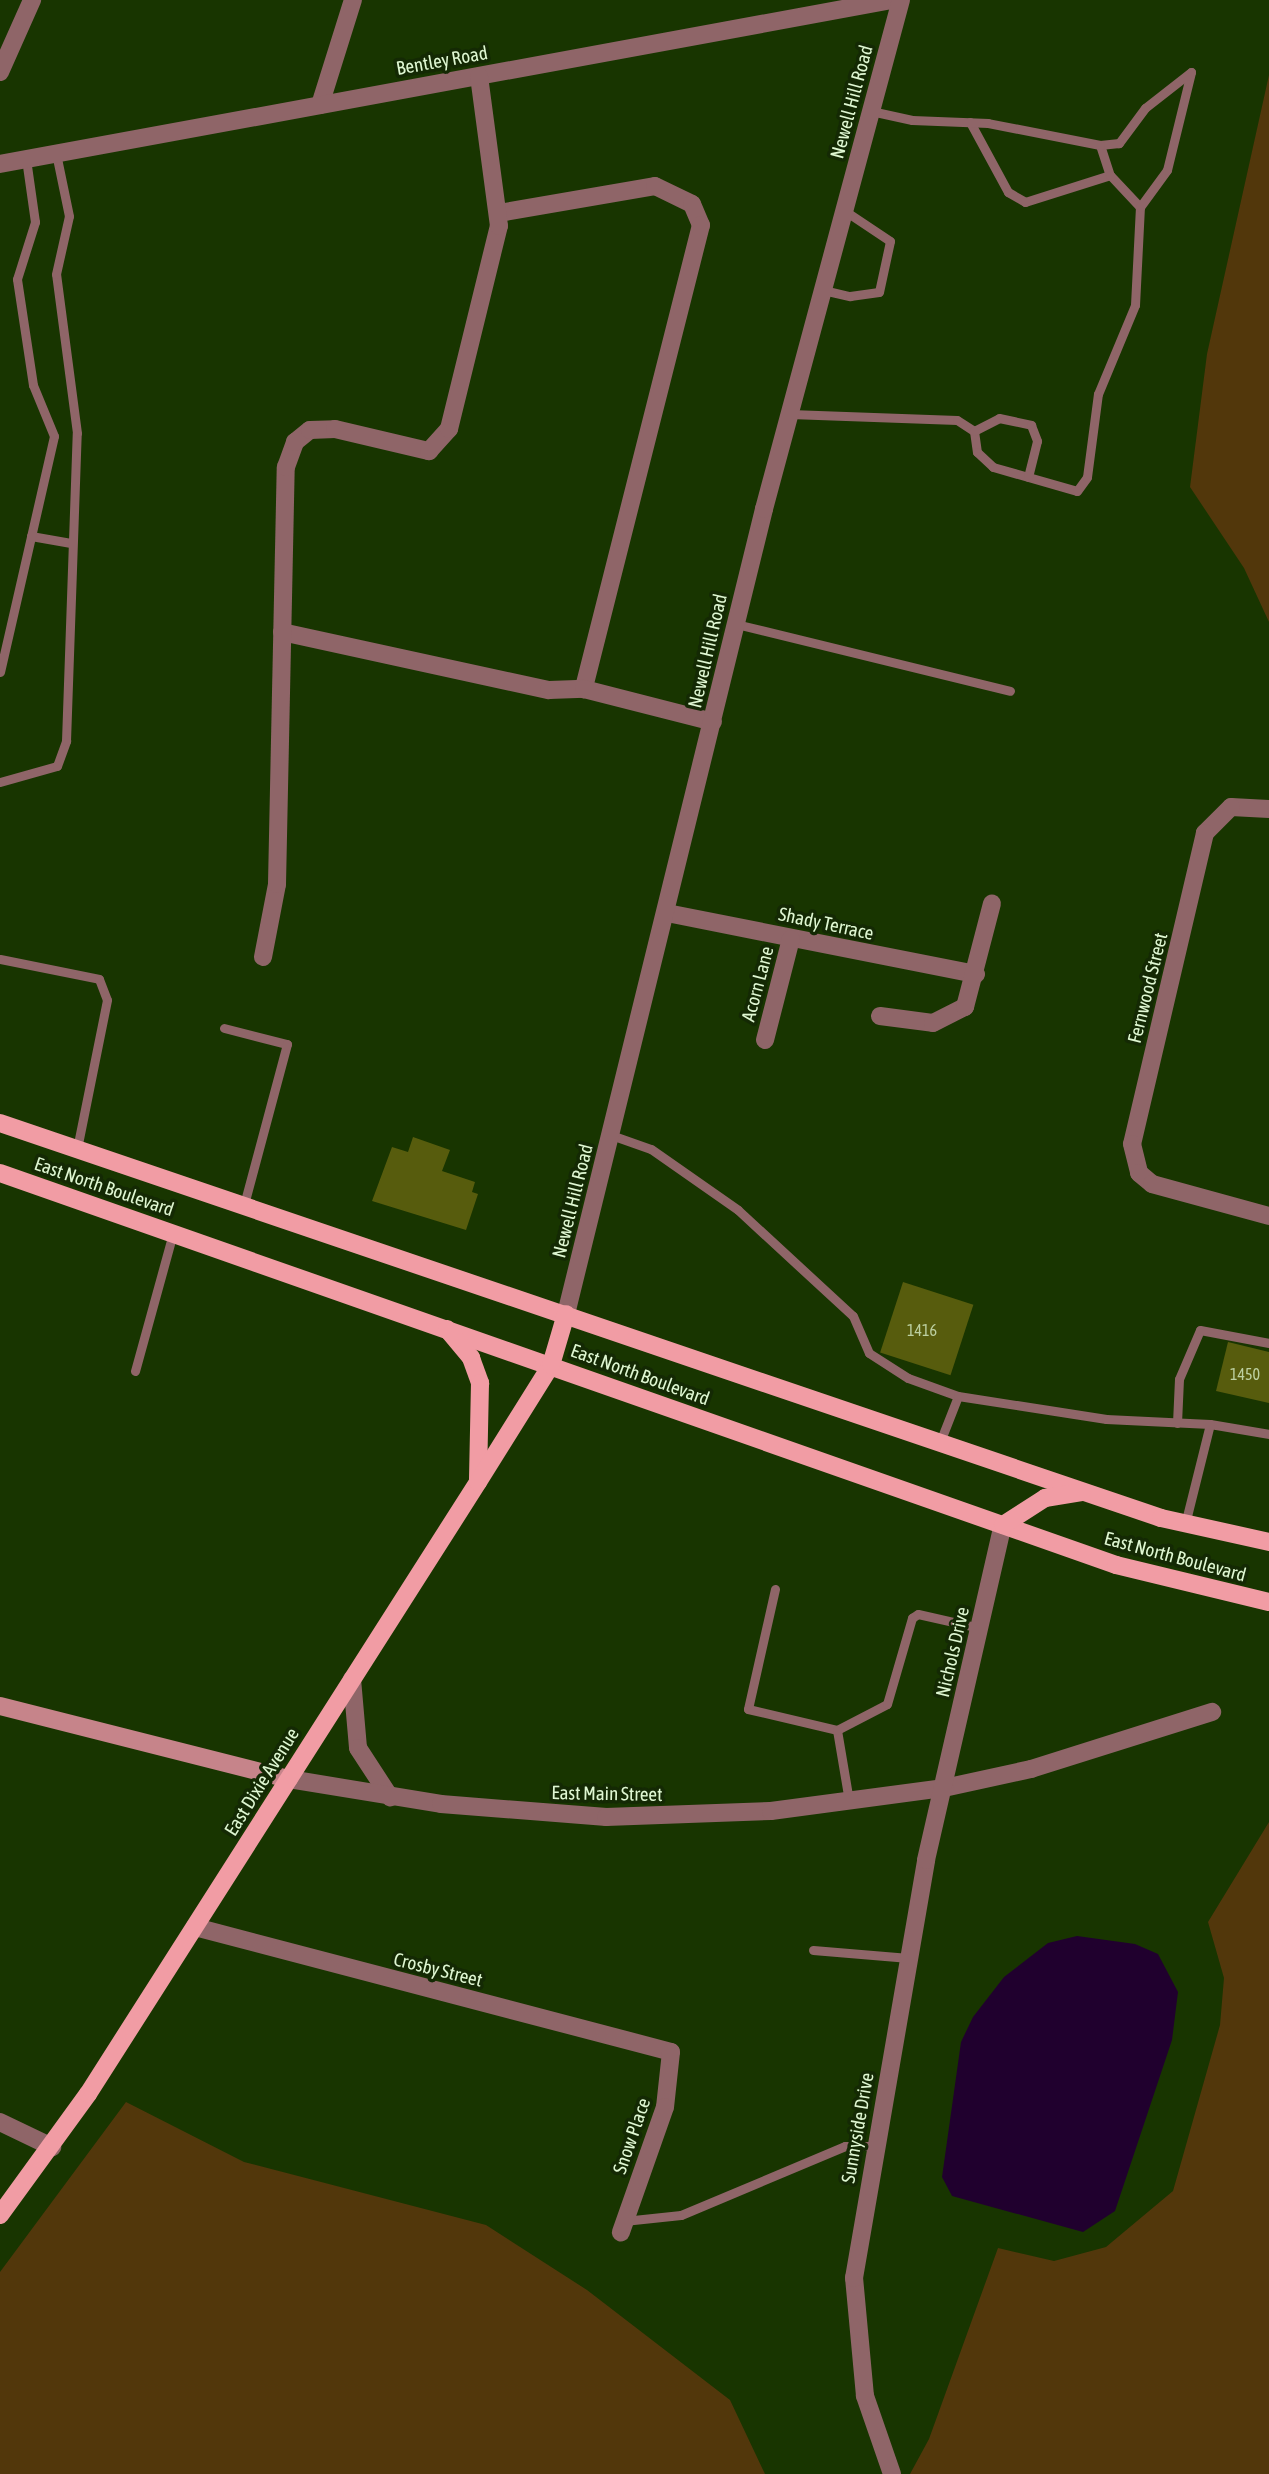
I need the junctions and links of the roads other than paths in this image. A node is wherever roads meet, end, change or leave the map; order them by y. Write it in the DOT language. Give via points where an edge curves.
graph roads {
  1 [pos="32,0"];
  2 [pos="353,0"];
  3 [pos="892,0"];
  4 [pos="901,0"];
  5 [pos="0,72"];
  6 [pos="479,76"];
  7 [pos="320,105"];
  8 [pos="872,111"];
  9 [pos="970,122"];
  10 [pos="1100,145"];
  11 [pos="56,153"];
  12 [pos="26,159"];
  13 [pos="0,164"];
  14 [pos="1110,175"];
  15 [pos="1140,207"];
  16 [pos="845,211"];
  17 [pos="499,213"];
  18 [pos="823,290"];
  19 [pos="790,414"];
  20 [pos="974,431"];
  21 [pos="1028,477"];
  22 [pos="31,536"];
  23 [pos="69,543"];
  24 [pos="736,624"];
  25 [pos="282,632"];
  26 [pos="0,672"];
  27 [pos="584,689"];
  28 [pos="1010,691"];
  29 [pos="713,722"];
  30 [pos="0,782"];
  31 [pos="1269,809"];
  32 [pos="992,903"];
  33 [pos="667,913"];
  34 [pos="791,939"];
  35 [pos="263,957"];
  36 [pos="0,959"];
  37 [pos="976,974"];
  38 [pos="880,1016"];
  39 [pos="224,1028"];
  40 [pos="765,1040"];
  41 [pos="0,1123"];
  42 [pos="611,1135"];
  43 [pos="76,1149"];
  44 [pos="0,1173"];
  45 [pos="244,1205"];
  46 [pos="1269,1216"];
  47 [pos="173,1233"];
  48 [pos="566,1314"];
  49 [pos="447,1329"];
  50 [pos="1269,1342"];
  51 [pos="551,1365"];
  52 [pos="135,1371"];
  53 [pos="958,1396"];
  54 [pos="1177,1423"];
  55 [pos="1210,1424"];
  56 [pos="1269,1434"];
  57 [pos="940,1442"];
  58 [pos="478,1482"];
  59 [pos="1086,1492"];
  60 [pos="1185,1524"];
  61 [pos="1003,1525"];
  62 [pos="1269,1542"];
  63 [pos="775,1589"];
  64 [pos="1269,1602"];
  65 [pos="980,1628"];
  66 [pos="352,1679"];
  67 [pos="0,1706"];
  68 [pos="1212,1712"];
  69 [pos="837,1730"];
  70 [pos="289,1779"];
  71 [pos="944,1788"];
  72 [pos="390,1797"];
  73 [pos="849,1802"];
  74 [pos="195,1927"];
  75 [pos="813,1950"];
  76 [pos="909,1958"];
  77 [pos="671,2052"];
  78 [pos="0,2122"];
  79 [pos="875,2146"];
  80 [pos="52,2147"];
  81 [pos="0,2215"];
  82 [pos="622,2226"];
  83 [pos="892,2474"];
  1 -- 5 [label="street"];
  2 -- 7 [label="street"];
  3 -- 6 [label="street, Bentley Road"];
  4 -- 8 [label="street, Newell Hill Road"];
  6 -- 7 [label="street, Bentley Road"];
  6 -- 17 [label="street"];
  7 -- 11 [label="street, Bentley Road"];
  8 -- 9 [label="lane"];
  8 -- 16 [label="street, Newell Hill Road"];
  9 -- 10 [label="lane"];
  9 -- 14 [label="lane" via="1008,192 1025,202"];
  10 -- 14 [label="lane"];
  10 -- 15 [label="lane" via="1127,136 1146,108 1191,72 1167,170"];
  11 -- 12 [label="street, Bentley Road"];
  11 -- 23 [label="lane" via="69,216 56,274 77,433"];
  12 -- 13 [label="street, Bentley Road"];
  12 -- 22 [label="lane" via="35,222 18,279 33,385 54,436"];
  14 -- 15 [label="lane"];
  15 -- 21 [label="lane" via="1135,305 1098,394 1087,477 1077,491"];
  16 -- 18 [label="street, Newell Hill Road"];
  16 -- 18 [label="lane" via="890,241 878,292 850,296"];
  17 -- 25 [label="street" via="449,429 439,446 429,451 335,429 310,430 295,442 286,467"];
  17 -- 27 [label="street" via="655,186 692,204 701,225"];
  18 -- 19 [label="street, Newell Hill Road"];
  19 -- 20 [label="lane" via="957,420"];
  19 -- 24 [label="street, Newell Hill Road"];
  20 -- 21 [label="lane" via="977,452 993,467"];
  20 -- 21 [label="lane" via="999,418 1031,425 1037,441"];
  22 -- 23 [label="lane"];
  22 -- 26 [label="lane"];
  23 -- 30 [label="lane" via="72,662 66,741 57,766 18,782"];
  24 -- 28 [label="lane"];
  24 -- 29 [label="street, Newell Hill Road"];
  25 -- 27 [label="street" via="549,691"];
  25 -- 35 [label="street" via="277,884"];
  27 -- 29 [label="street"];
  29 -- 33 [label="street, Newell Hill Road"];
  31 -- 46 [label="street, Fernwood Street" via="1231,807 1218,816 1198,859 1135,1123 1139,1173 1167,1191"];
  32 -- 37 [label="street"];
  33 -- 34 [label="street, Shady Terrace"];
  33 -- 42 [label="street, Newell Hill Road"];
  34 -- 37 [label="street, Shady Terrace"];
  34 -- 40 [label="street, Acorn Lane"];
  36 -- 43 [label="lane" via="99,979 107,1000"];
  37 -- 38 [label="street" via="965,1007 946,1020"];
  39 -- 45 [label="lane" via="287,1044"];
  41 -- 43 [label="main road, East North Boulevard"];
  42 -- 48 [label="street, Newell Hill Road"];
  42 -- 53 [label="lane" via="651,1149 738,1210 853,1316 869,1353 908,1378"];
  43 -- 45 [label="main road, East North Boulevard"];
  44 -- 47 [label="main road, East North Boulevard"];
  45 -- 48 [label="main road, East North Boulevard"];
  47 -- 49 [label="main road, East North Boulevard"];
  47 -- 52 [label="lane"];
  48 -- 51 [label="main road, East Dixie Avenue"];
  48 -- 57 [label="main road, East North Boulevard"];
  49 -- 51 [label="main road, East North Boulevard"];
  49 -- 58 [label="main road" via="471,1358 480,1383"];
  50 -- 54 [label="lane" via="1200,1331 1179,1379"];
  51 -- 58 [label="main road, East Dixie Avenue"];
  51 -- 61 [label="main road, East North Boulevard"];
  53 -- 54 [label="lane" via="1106,1419"];
  53 -- 57 [label="lane"];
  54 -- 55 [label="lane"];
  55 -- 56 [label="lane"];
  55 -- 60 [label="lane"];
  57 -- 59 [label="main road, East North Boulevard"];
  58 -- 66 [label="main road, East Dixie Avenue"];
  59 -- 60 [label="main road, East North Boulevard"];
  59 -- 61 [label="main road" via="1045,1498"];
  60 -- 62 [label="main road, East North Boulevard"];
  61 -- 64 [label="main road, East North Boulevard" via="1116,1565"];
  61 -- 65 [label="street, Nichols Drive"];
  63 -- 69 [label="lane" via="748,1709"];
  65 -- 69 [label="lane" via="918,1614 912,1618 887,1704"];
  65 -- 71 [label="street, Nichols Drive"];
  66 -- 70 [label="main road, East Dixie Avenue"];
  66 -- 72 [label="street" via="358,1748"];
  67 -- 70 [label="main road, East Main Street"];
  68 -- 71 [label="street, East Main Street" via="1031,1769"];
  69 -- 73 [label="lane"];
  70 -- 72 [label="street, East Main Street"];
  70 -- 74 [label="main road, East Dixie Avenue"];
  71 -- 73 [label="street, East Main Street"];
  71 -- 76 [label="street, Sunnyside Drive"];
  72 -- 73 [label="street, East Main Street" via="606,1816"];
  74 -- 77 [label="street, Crosby Street"];
  74 -- 80 [label="main road, East Dixie Avenue"];
  75 -- 76 [label="lane"];
  76 -- 79 [label="street, Sunnyside Drive"];
  77 -- 82 [label="street, Snow Place" via="665,2107"];
  78 -- 80 [label="street"];
  79 -- 82 [label="lane" via="845,2146 681,2215"];
  79 -- 83 [label="street, Sunnyside Drive" via="855,2278 857,2341 865,2396"];
  80 -- 81 [label="main road, East Dixie Avenue"];
}
